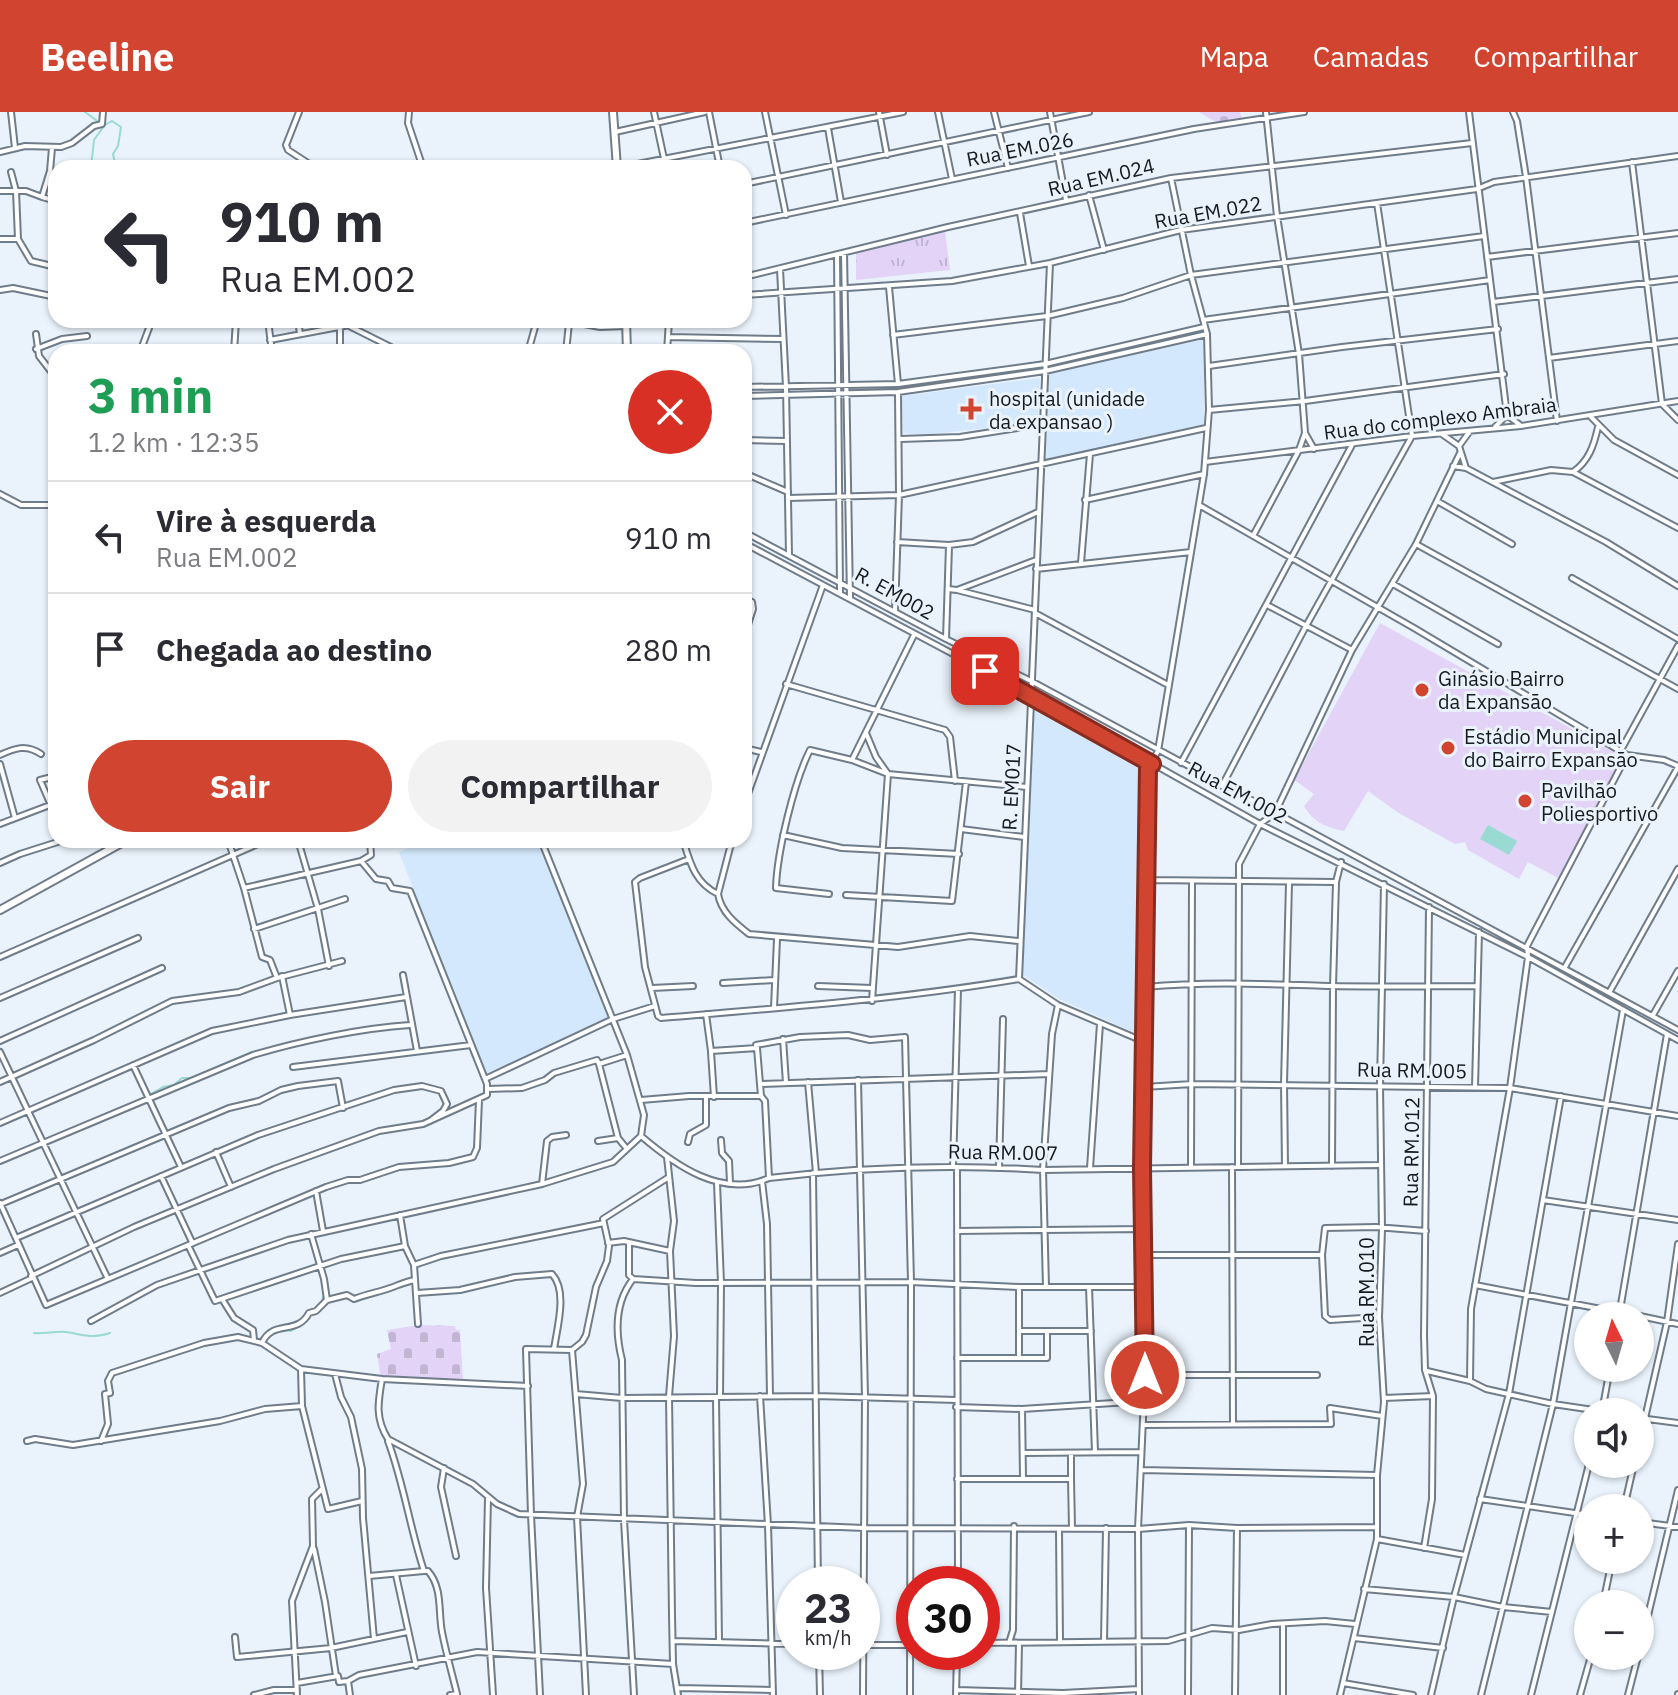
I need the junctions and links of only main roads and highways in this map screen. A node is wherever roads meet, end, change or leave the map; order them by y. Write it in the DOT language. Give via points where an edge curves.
graph roads {
  1 [pos="613,112"];
  2 [pos="617,160"];
  3 [pos="112,848"];
  4 [pos="0,910"];
  1 -- 2 [label="main road"];
  3 -- 4 [label="main road"];
}
